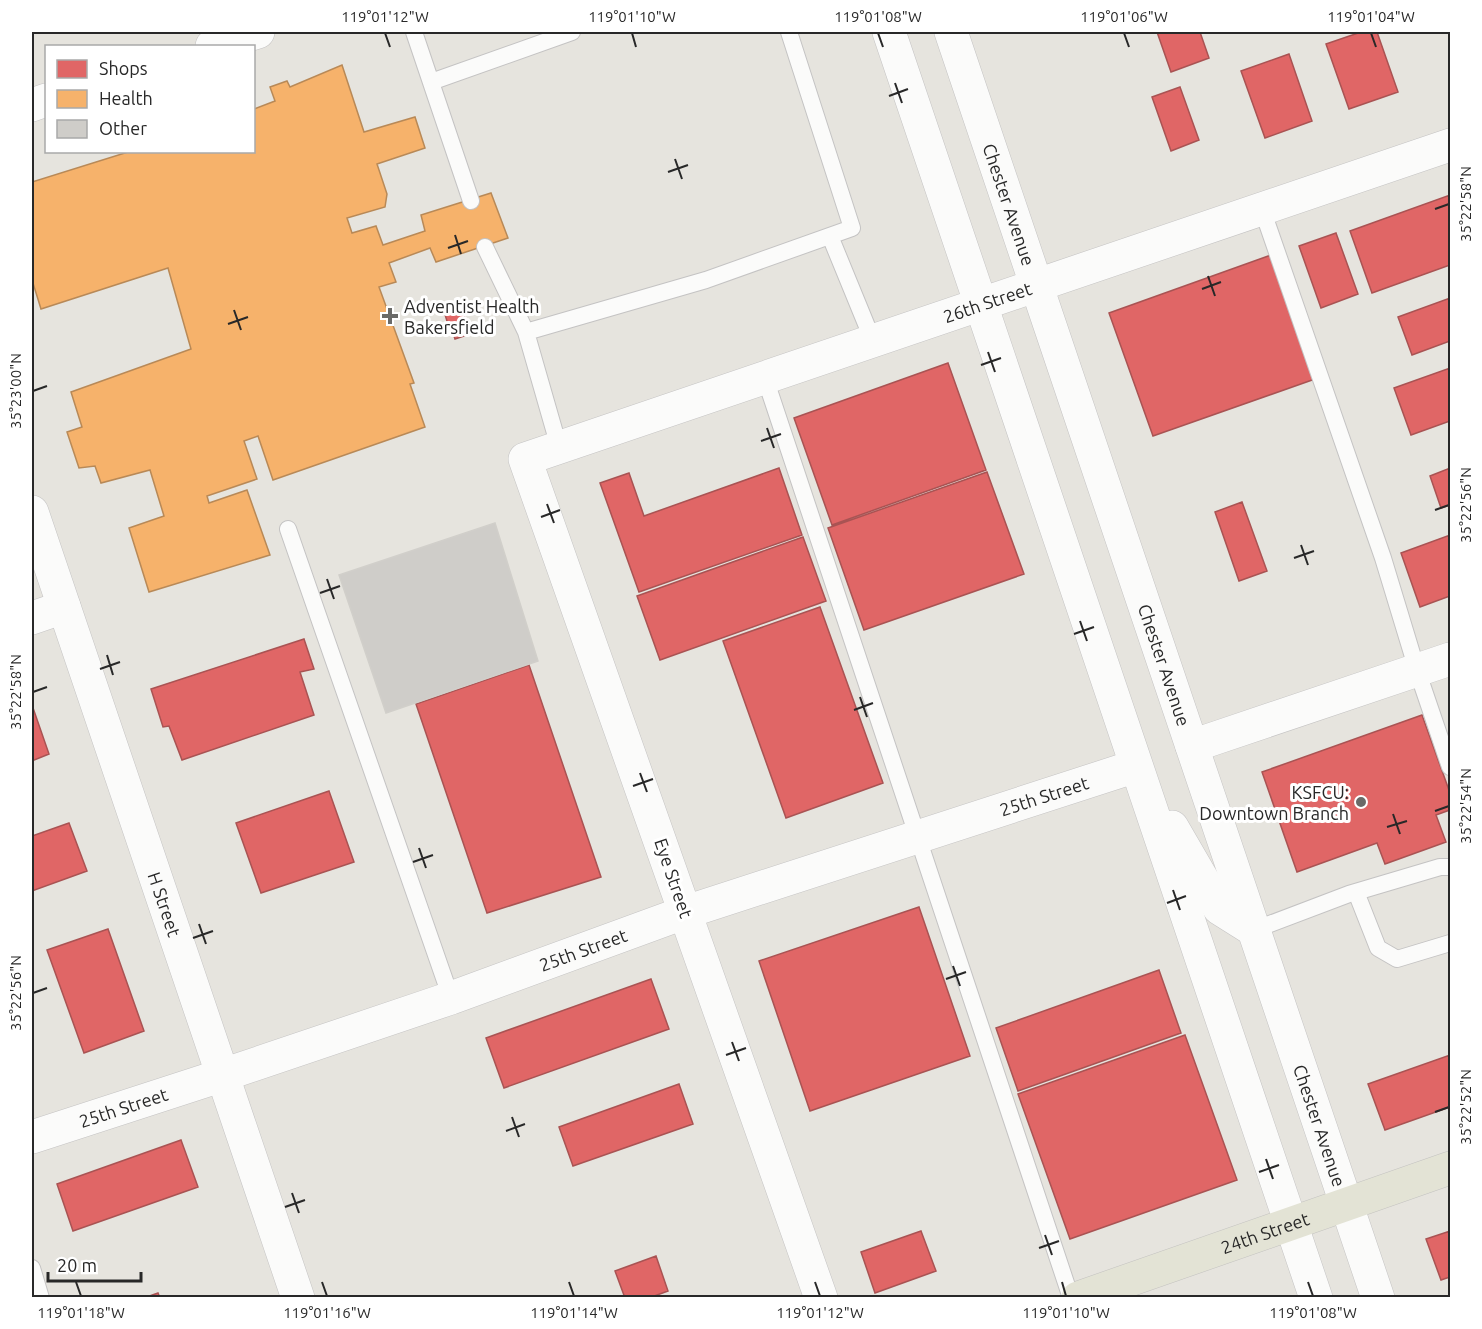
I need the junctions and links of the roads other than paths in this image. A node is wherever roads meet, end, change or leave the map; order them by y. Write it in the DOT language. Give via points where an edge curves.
graph roads {
  1 [pos="258,32"];
  2 [pos="414,32"];
  3 [pos="572,32"];
  4 [pos="789,32"];
  5 [pos="889,32"];
  6 [pos="951,32"];
  7 [pos="215,45"];
  8 [pos="431,82"];
  9 [pos="1450,145"];
  10 [pos="471,201"];
  11 [pos="1262,209"];
  12 [pos="830,236"];
  13 [pos="485,247"];
  14 [pos="1036,285"];
  15 [pos="981,304"];
  16 [pos="526,332"];
  17 [pos="873,341"];
  18 [pos="765,378"];
  19 [pos="559,447"];
  20 [pos="525,459"];
  21 [pos="32,512"];
  22 [pos="288,529"];
  23 [pos="64,607"];
  24 [pos="32,618"];
  25 [pos="1450,659"];
  26 [pos="1417,670"];
  27 [pos="1192,746"];
  28 [pos="1136,766"];
  29 [pos="1450,767"];
  30 [pos="918,837"];
  31 [pos="1450,867"];
  32 [pos="1356,892"];
  33 [pos="686,912"];
  34 [pos="1254,930"];
  35 [pos="1450,943"];
  36 [pos="451,998"];
  37 [pos="223,1075"];
  38 [pos="32,1137"];
  39 [pos="1450,1168"];
  40 [pos="1346,1205"];
  41 [pos="1291,1224"];
  42 [pos="32,1268"];
  43 [pos="41,1298"];
  44 [pos="298,1298"];
  45 [pos="821,1298"];
  46 [pos="1071,1298"];
  47 [pos="1078,1298"];
  48 [pos="1316,1298"];
  49 [pos="1378,1298"];
  1 -- 7 [label="street"];
  2 -- 8 [label="lane"];
  3 -- 8 [label="lane"];
  4 -- 12 [label="lane" via="852,228"];
  5 -- 15 [label="street"];
  6 -- 14 [label="street, Chester Avenue"];
  8 -- 10 [label="lane"];
  9 -- 11 [label="street, 26th Street"];
  11 -- 14 [label="street, 26th Street"];
  11 -- 26 [label="lane" via="1383,558"];
  12 -- 16 [label="lane" via="700,282"];
  12 -- 17 [label="lane"];
  13 -- 16 [label="lane"];
  14 -- 15 [label="street, 26th Street"];
  14 -- 27 [label="street, Chester Avenue"];
  15 -- 17 [label="street, 26th Street"];
  15 -- 28 [label="street"];
  16 -- 19 [label="lane"];
  17 -- 18 [label="street, 26th Street"];
  18 -- 19 [label="street, 26th Street"];
  18 -- 30 [label="lane"];
  19 -- 20 [label="street, 26th Street"];
  20 -- 33 [label="street, Eye Street"];
  21 -- 23 [label="street, H Street"];
  22 -- 36 [label="lane"];
  23 -- 24 [label="street"];
  23 -- 37 [label="street, H Street"];
  25 -- 26 [label="street"];
  26 -- 27 [label="street"];
  26 -- 29 [label="lane"];
  27 -- 34 [label="street, Chester Avenue"];
  28 -- 30 [label="street, 25th Street"];
  28 -- 34 [label="street" via="1219,908"];
  28 -- 41 [label="street"];
  30 -- 33 [label="street, 25th Street"];
  30 -- 46 [label="lane"];
  31 -- 32 [label="lane"];
  32 -- 34 [label="lane"];
  32 -- 35 [label="lane" via="1378,948 1397,959"];
  33 -- 36 [label="street, 25th Street"];
  33 -- 45 [label="street, Eye Street"];
  34 -- 40 [label="street, Chester Avenue"];
  36 -- 37 [label="street, 25th Street"];
  37 -- 38 [label="street, 25th Street"];
  37 -- 44 [label="street, H Street"];
  39 -- 40 [label="main road, 24th Street"];
  40 -- 41 [label="main road, 24th Street"];
  40 -- 49 [label="street, Chester Avenue"];
  41 -- 47 [label="main road, 24th Street"];
  41 -- 48 [label="street"];
  42 -- 43 [label="lane"];
}
